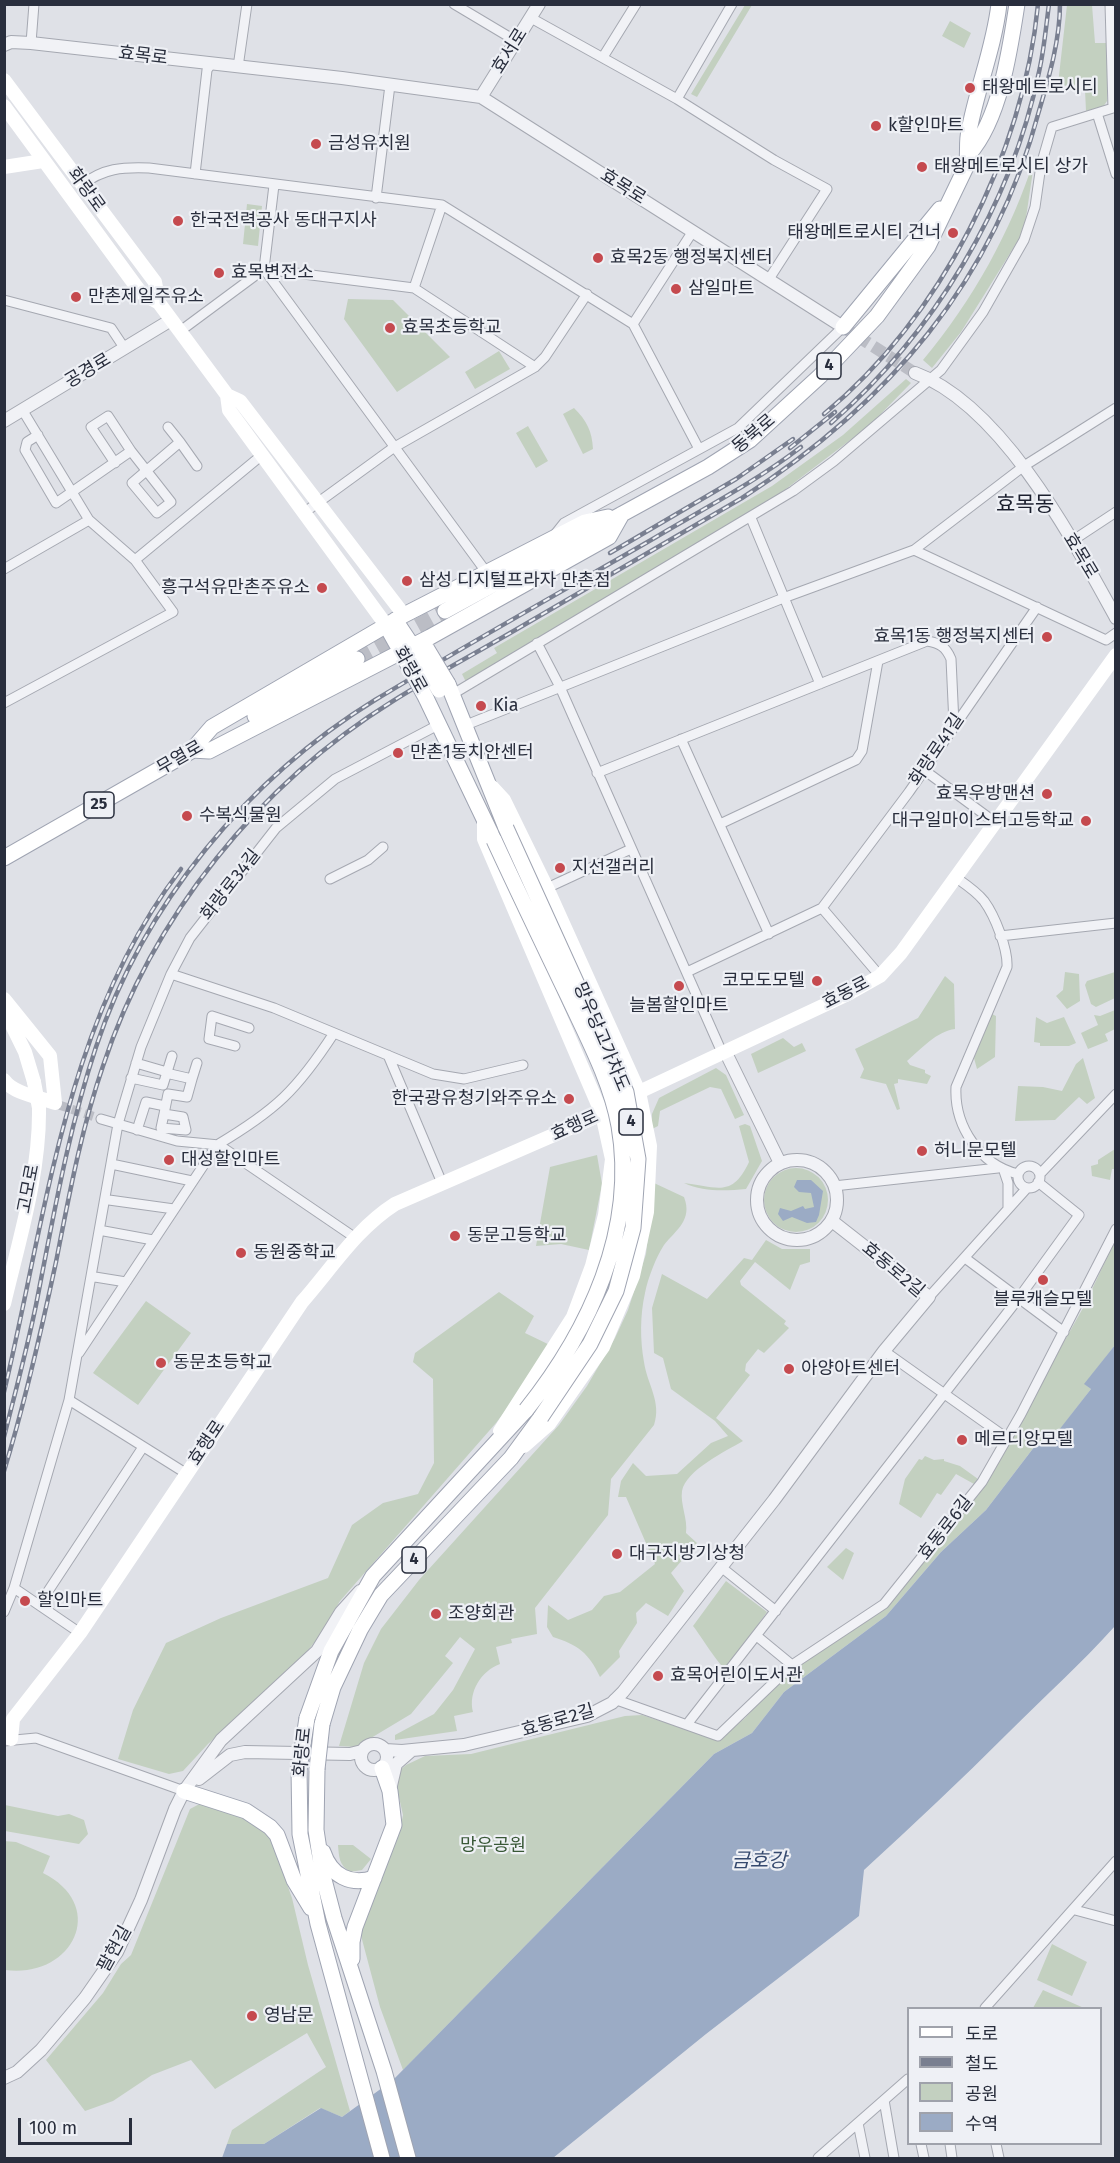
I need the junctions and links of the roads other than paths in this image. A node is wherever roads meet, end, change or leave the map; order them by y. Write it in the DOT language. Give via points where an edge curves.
graph roads {
  1 [pos="34,4"];
  2 [pos="247,4"];
  3 [pos="454,4"];
  4 [pos="539,4"];
  5 [pos="636,4"];
  6 [pos="732,4"];
  7 [pos="999,4"];
  8 [pos="1017,4"];
  9 [pos="1110,4"];
  10 [pos="531,18"];
  11 [pos="516,41"];
  12 [pos="31,43"];
  13 [pos="4,45"];
  14 [pos="603,57"];
  15 [pos="211,64"];
  16 [pos="238,67"];
  17 [pos="4,80"];
  18 [pos="390,84"];
  19 [pos="482,97"];
  20 [pos="677,99"];
  21 [pos="4,106"];
  22 [pos="1097,113"];
  23 [pos="969,154"];
  24 [pos="1113,155"];
  25 [pos="43,161"];
  26 [pos="4,167"];
  27 [pos="195,174"];
  28 [pos="1116,174"];
  29 [pos="82,184"];
  30 [pos="274,185"];
  31 [pos="955,194"];
  32 [pos="376,198"];
  33 [pos="442,205"];
  34 [pos="693,231"];
  35 [pos="264,269"];
  36 [pos="769,279"];
  37 [pos="414,288"];
  38 [pos="587,294"];
  39 [pos="4,300"];
  40 [pos="159,303"];
  41 [pos="633,324"];
  42 [pos="175,326"];
  43 [pos="843,327"];
  44 [pos="125,349"];
  45 [pos="535,367"];
  46 [pos="915,373"];
  47 [pos="929,379"];
  48 [pos="226,395"];
  49 [pos="1116,408"];
  50 [pos="23,411"];
  51 [pos="4,421"];
  52 [pos="168,427"];
  53 [pos="38,435"];
  54 [pos="180,442"];
  55 [pos="393,448"];
  56 [pos="699,449"];
  57 [pos="132,451"];
  58 [pos="262,455"];
  59 [pos="115,463"];
  60 [pos="197,466"];
  61 [pos="1024,466"];
  62 [pos="147,471"];
  63 [pos="73,494"];
  64 [pos="317,503"];
  65 [pos="304,512"];
  66 [pos="1116,512"];
  67 [pos="622,514"];
  68 [pos="751,518"];
  69 [pos="89,520"];
  70 [pos="551,540"];
  71 [pos="1071,541"];
  72 [pos="914,550"];
  73 [pos="135,560"];
  74 [pos="4,569"];
  75 [pos="487,573"];
  76 [pos="786,597"];
  77 [pos="1038,607"];
  78 [pos="445,611"];
  79 [pos="1116,618"];
  80 [pos="395,620"];
  81 [pos="1116,633"];
  82 [pos="537,643"];
  83 [pos="414,651"];
  84 [pos="1116,655"];
  85 [pos="357,659"];
  86 [pos="878,661"];
  87 [pos="820,684"];
  88 [pos="560,687"];
  89 [pos="442,691"];
  90 [pos="4,703"];
  91 [pos="464,720"];
  92 [pos="440,724"];
  93 [pos="954,724"];
  94 [pos="681,739"];
  95 [pos="192,750"];
  96 [pos="924,770"];
  97 [pos="597,773"];
  98 [pos="487,782"];
  99 [pos="484,819"];
  100 [pos="996,823"];
  101 [pos="720,824"];
  102 [pos="494,840"];
  103 [pos="383,847"];
  104 [pos="631,849"];
  105 [pos="4,858"];
  106 [pos="955,877"];
  107 [pos="330,879"];
  108 [pos="547,888"];
  109 [pos="822,908"];
  110 [pos="1116,923"];
  111 [pos="769,934"];
  112 [pos="1000,936"];
  113 [pos="687,972"];
  114 [pos="171,974"];
  115 [pos="880,976"];
  116 [pos="4,999"];
  117 [pos="4,1009"];
  118 [pos="249,1028"];
  119 [pos="331,1030"];
  120 [pos="235,1046"];
  121 [pos="726,1053"];
  122 [pos="388,1055"];
  123 [pos="172,1056"];
  124 [pos="136,1063"];
  125 [pos="197,1063"];
  126 [pos="523,1065"];
  127 [pos="167,1073"];
  128 [pos="131,1078"];
  129 [pos="192,1079"];
  130 [pos="4,1080"];
  131 [pos="639,1092"];
  132 [pos="1116,1094"];
  133 [pos="602,1114"];
  134 [pos="101,1119"];
  135 [pos="118,1124"];
  136 [pos="137,1130"];
  137 [pos="217,1145"];
  138 [pos="780,1163"];
  139 [pos="116,1165"];
  140 [pos="1001,1169"];
  141 [pos="1018,1174"];
  142 [pos="1039,1178"];
  143 [pos="192,1180"];
  144 [pos="442,1183"];
  145 [pos="834,1186"];
  146 [pos="1027,1188"];
  147 [pos="109,1200"];
  148 [pos="1008,1208"];
  149 [pos="174,1209"];
  150 [pos="832,1221"];
  151 [pos="1116,1229"];
  152 [pos="104,1231"];
  153 [pos="354,1237"];
  154 [pos="153,1240"];
  155 [pos="965,1258"];
  156 [pos="95,1277"];
  157 [pos="126,1282"];
  158 [pos="929,1297"];
  159 [pos="1018,1299"];
  160 [pos="4,1304"];
  161 [pos="1064,1332"];
  162 [pos="884,1351"];
  163 [pos="77,1357"];
  164 [pos="942,1394"];
  165 [pos="69,1400"];
  166 [pos="526,1410"];
  167 [pos="541,1417"];
  168 [pos="1008,1438"];
  169 [pos="143,1446"];
  170 [pos="490,1447"];
  171 [pos="512,1458"];
  172 [pos="187,1474"];
  173 [pos="721,1567"];
  174 [pos="373,1576"];
  175 [pos="14,1588"];
  176 [pos="39,1605"];
  177 [pos="776,1611"];
  178 [pos="4,1612"];
  179 [pos="80,1633"];
  180 [pos="758,1636"];
  181 [pos="792,1665"];
  182 [pos="614,1699"];
  183 [pos="688,1724"];
  184 [pos="8,1740"];
  185 [pos="407,1751"];
  186 [pos="372,1760"];
  187 [pos="389,1788"];
  188 [pos="185,1789"];
  189 [pos="316,1830"];
  190 [pos="1116,1861"];
  191 [pos="374,1878"];
  192 [pos="1075,1910"];
  193 [pos="1116,1921"];
  194 [pos="318,1924"];
  195 [pos="358,1992"];
  196 [pos="986,2007"];
  197 [pos="4,2078"];
  198 [pos="907,2081"];
  199 [pos="884,2100"];
  200 [pos="858,2123"];
  201 [pos="824,2157"];
  202 [pos="382,2158"];
  203 [pos="408,2158"];
  204 [pos="865,2158"];
  205 [pos="894,2158"];
  1 -- 12 [label="street"];
  2 -- 16 [label="street"];
  3 -- 11 [label="street"];
  4 -- 10 [label="street, 효서로"];
  5 -- 14 [label="street"];
  6 -- 20 [label="street"];
  7 -- 23 [label="main road, 동북로 / 4" via="986,73 968,133"];
  8 -- 23 [label="main road, 동북로 / 4" via="1003,80 983,139"];
  9 -- 22 [label="street" via="1113,108"];
  10 -- 11 [label="street, 효서로"];
  10 -- 14 [label="street"];
  11 -- 19 [label="street, 효서로"];
  12 -- 13 [label="street, 효목로"];
  12 -- 15 [label="street, 효목로"];
  14 -- 20 [label="street"];
  15 -- 16 [label="street, 효목로"];
  15 -- 27 [label="street" via="207,70"];
  16 -- 18 [label="street, 효목로"];
  17 -- 29 [label="main road, 화랑로"];
  18 -- 19 [label="street, 효목로"];
  18 -- 32 [label="street"];
  19 -- 34 [label="street, 효목로"];
  20 -- 36 [label="street" via="826,189"];
  21 -- 25 [label="main road, 화랑로"];
  22 -- 24 [label="street"];
  22 -- 47 [label="street" via="1052,127 1024,240 983,312 941,370"];
  23 -- 31 [label="main road, 동북로 / 4"];
  24 -- 28 [label="street"];
  25 -- 26 [label="main road"];
  25 -- 40 [label="main road, 화랑로" via="141,293"];
  27 -- 29 [label="street" via="115,168 96,173"];
  27 -- 30 [label="street"];
  29 -- 40 [label="main road, 화랑로" via="155,282"];
  30 -- 32 [label="street"];
  30 -- 35 [label="street"];
  31 -- 43 [label="main road"];
  31 -- 67 [label="main road, 동북로 / 4" via="928,246 877,316 820,376 732,453"];
  32 -- 33 [label="street"];
  33 -- 37 [label="street"];
  33 -- 38 [label="street"];
  34 -- 36 [label="street, 효목로"];
  34 -- 41 [label="street"];
  35 -- 37 [label="street"];
  35 -- 42 [label="street"];
  35 -- 55 [label="street"];
  36 -- 43 [label="street, 효목로"];
  37 -- 45 [label="street"];
  38 -- 41 [label="street"];
  38 -- 45 [label="street"];
  39 -- 44 [label="street" via="111,328"];
  40 -- 42 [label="main road, 화랑로"];
  41 -- 56 [label="street"];
  42 -- 44 [label="street, 공경로"];
  42 -- 48 [label="main road, 화랑로"];
  43 -- 56 [label="street" via="738,428"];
  44 -- 50 [label="street, 공경로"];
  45 -- 55 [label="street"];
  46 -- 47 [label="street, 효목로"];
  47 -- 61 [label="street, 효목로" via="984,423"];
  47 -- 68 [label="street" via="834,461"];
  48 -- 58 [label="main road, 화랑로" via="229,410"];
  48 -- 64 [label="main road, 화랑로" via="240,400"];
  49 -- 61 [label="street"];
  50 -- 51 [label="street, 공경로"];
  50 -- 53 [label="street"];
  52 -- 54 [label="street"];
  53 -- 63 [label="street"];
  53 -- 63 [label="street" via="27,442 25,450 56,503"];
  54 -- 60 [label="street"];
  54 -- 62 [label="street"];
  55 -- 64 [label="street"];
  55 -- 75 [label="street"];
  56 -- 70 [label="street" via="564,523"];
  57 -- 59 [label="street"];
  57 -- 59 [label="street" via="108,416 91,427"];
  57 -- 62 [label="street"];
  58 -- 65 [label="main road, 화랑로"];
  58 -- 73 [label="street"];
  59 -- 63 [label="street"];
  61 -- 71 [label="street, 효목로"];
  61 -- 72 [label="street"];
  62 -- 62 [label="street" via="171,502 157,513 132,483"];
  63 -- 69 [label="street"];
  64 -- 65 [label="street"];
  64 -- 80 [label="main road, 화랑로"];
  65 -- 80 [label="main road, 화랑로"];
  66 -- 71 [label="street"];
  67 -- 70 [label="main road" via="585,522"];
  67 -- 78 [label="main road, 동북로"];
  67 -- 83 [label="main road" via="609,537"];
  68 -- 76 [label="street"];
  68 -- 82 [label="street"];
  69 -- 73 [label="street"];
  69 -- 74 [label="street"];
  70 -- 75 [label="main road"];
  71 -- 79 [label="street, 효목로"];
  72 -- 76 [label="street"];
  72 -- 77 [label="street"];
  73 -- 90 [label="street" via="173,612"];
  75 -- 80 [label="main road"];
  76 -- 87 [label="street"];
  76 -- 88 [label="street"];
  77 -- 81 [label="street" via="1106,640"];
  77 -- 93 [label="street, 화랑로41길"];
  80 -- 83 [label="main road, 화랑로"];
  80 -- 83 [label="main road, 화랑로"];
  80 -- 95 [label="main road" via="212,727"];
  82 -- 88 [label="street"];
  82 -- 89 [label="street"];
  83 -- 89 [label="main road, 화랑로, bridge"];
  83 -- 89 [label="main road, 화랑로, bridge"];
  83 -- 95 [label="main road" via="209,751"];
  84 -- 100 [label="main road, 효동로"];
  85 -- 95 [label="main road, 무열로 / 25"];
  86 -- 87 [label="street"];
  86 -- 93 [label="street" via="927,641 948,651"];
  86 -- 101 [label="street" via="862,751 856,760"];
  87 -- 94 [label="street"];
  88 -- 91 [label="street"];
  88 -- 97 [label="street"];
  89 -- 91 [label="main road" via="449,706"];
  89 -- 92 [label="main road, 화랑로"];
  91 -- 98 [label="main road, 4"];
  92 -- 99 [label="main road, 화랑로"];
  92 -- 114 [label="street, 화랑로34길" via="336,779 276,828 189,938"];
  93 -- 96 [label="street, 화랑로41길"];
  94 -- 97 [label="street"];
  94 -- 101 [label="street"];
  95 -- 105 [label="main road, 무열로 / 25"];
  96 -- 100 [label="street"];
  96 -- 109 [label="street, 화랑로41길"];
  97 -- 104 [label="street"];
  98 -- 108 [label="main road" via="504,801"];
  98 -- 167 [label="main road, 망우당고가차도 / 4, bridge" via="626,1092 638,1159 633,1228 616,1291 590,1344"];
  99 -- 102 [label="main road, 화랑로"];
  99 -- 133 [label="main road" via="484,839"];
  100 -- 106 [label="main road, 효동로"];
  101 -- 111 [label="street"];
  102 -- 166 [label="main road, 망우당고가차도, bridge" via="609,1089 619,1125 624,1168 619,1218 606,1269 586,1320 556,1372"];
  103 -- 107 [label="street" via="368,860"];
  104 -- 108 [label="street"];
  104 -- 113 [label="street"];
  106 -- 112 [label="street" via="985,902"];
  106 -- 115 [label="main road, 효동로"];
  108 -- 131 [label="main road"];
  109 -- 111 [label="street, 화랑로41길"];
  109 -- 115 [label="street"];
  110 -- 112 [label="street"];
  111 -- 113 [label="street, 화랑로41길"];
  112 -- 140 [label="street" via="1006,967 956,1090 956,1101 973,1147"];
  113 -- 121 [label="street"];
  114 -- 119 [label="street"];
  114 -- 124 [label="street, 화랑로34길"];
  115 -- 121 [label="main road, 효동로"];
  116 -- 130 [label="main road" via="51,1056 57,1104 17,1090"];
  117 -- 160 [label="main road, 고모로, bridge" via="25,1052 39,1108 31,1189"];
  118 -- 120 [label="street" via="212,1016 209,1039"];
  119 -- 122 [label="street"];
  119 -- 137 [label="street" via="314,1064 287,1097"];
  121 -- 131 [label="main road, 효동로"];
  121 -- 138 [label="street"];
  122 -- 126 [label="street" via="433,1074 464,1079"];
  122 -- 144 [label="street"];
  123 -- 127 [label="street"];
  124 -- 127 [label="street"];
  124 -- 128 [label="street, 화랑로34길"];
  125 -- 129 [label="street"];
  127 -- 128 [label="street" via="163,1085"];
  127 -- 129 [label="street"];
  128 -- 135 [label="street, 화랑로34길"];
  129 -- 136 [label="street" via="187,1097 168,1094 165,1110 146,1102"];
  131 -- 133 [label="main road, 효행로"];
  131 -- 171 [label="main road" via="650,1146 647,1212 633,1276 603,1347 549,1424"];
  132 -- 142 [label="street"];
  133 -- 144 [label="main road, 효행로"];
  133 -- 170 [label="main road" via="612,1159 605,1215 592,1266 573,1317"];
  134 -- 135 [label="street"];
  135 -- 136 [label="street"];
  135 -- 163 [label="street, 화랑로34길"];
  136 -- 137 [label="street" via="177,1141"];
  137 -- 143 [label="street"];
  137 -- 153 [label="street"];
  138 -- 145 [label="street" via="812,1163 821,1168"];
  138 -- 150 [label="street" via="762,1179 757,1195 758,1212 770,1231 780,1238 803,1240 824,1231"];
  139 -- 143 [label="street"];
  140 -- 141 [label="street"];
  140 -- 145 [label="street"];
  140 -- 148 [label="street" via="1008,1183"];
  141 -- 142 [label="street" via="1029,1165 1036,1168"];
  141 -- 146 [label="street"];
  142 -- 146 [label="street"];
  142 -- 159 [label="street" via="1079,1215"];
  143 -- 149 [label="street"];
  144 -- 153 [label="main road, 효행로" via="394,1204"];
  145 -- 150 [label="street" via="837,1204"];
  146 -- 148 [label="street"];
  147 -- 149 [label="street"];
  148 -- 155 [label="street"];
  149 -- 154 [label="street"];
  150 -- 158 [label="street, 효동로2길"];
  151 -- 161 [label="street, 효동로6길"];
  152 -- 154 [label="street"];
  153 -- 172 [label="main road, 효행로" via="302,1302"];
  154 -- 157 [label="street"];
  155 -- 158 [label="street"];
  155 -- 159 [label="street"];
  156 -- 157 [label="street"];
  157 -- 163 [label="street"];
  158 -- 162 [label="street, 효동로2길"];
  159 -- 161 [label="street"];
  159 -- 164 [label="street"];
  161 -- 168 [label="street, 효동로6길"];
  162 -- 164 [label="street"];
  162 -- 173 [label="street, 효동로2길"];
  163 -- 165 [label="street, 화랑로34길"];
  164 -- 168 [label="street"];
  164 -- 177 [label="street"];
  165 -- 169 [label="street"];
  165 -- 175 [label="street, 화랑로34길"];
  166 -- 170 [label="main road, 화랑로"];
  167 -- 171 [label="main road, 화랑로 / 4"];
  168 -- 181 [label="street, 효동로6길" via="982,1482 884,1604"];
  169 -- 172 [label="street"];
  169 -- 176 [label="street"];
  170 -- 174 [label="main road, 화랑로"];
  171 -- 189 [label="main road, 화랑로 / 4, bridge" via="381,1595 341,1668 322,1724"];
  172 -- 179 [label="main road, 효행로"];
  173 -- 177 [label="street"];
  173 -- 182 [label="street, 효동로2길"];
  174 -- 188 [label="street, 팔현길" via="341,1612 317,1651 221,1740"];
  174 -- 194 [label="main road, 화랑로, bridge" via="331,1651 307,1718 299,1769 300,1833"];
  175 -- 176 [label="street"];
  175 -- 178 [label="street, 화랑로34길"];
  176 -- 179 [label="street"];
  177 -- 180 [label="street"];
  179 -- 184 [label="main road, 효행로" via="13,1719"];
  180 -- 181 [label="street"];
  180 -- 183 [label="street"];
  181 -- 183 [label="street, 효동로6길" via="718,1736"];
  182 -- 183 [label="street, 효동로6길"];
  182 -- 185 [label="street, 효동로2길" via="587,1716 464,1746"];
  184 -- 188 [label="street" via="36,1738"];
  185 -- 186 [label="street"];
  185 -- 187 [label="street" via="396,1764"];
  186 -- 187 [label="main road"];
  186 -- 188 [label="street" via="315,1753 257,1751 230,1755"];
  187 -- 191 [label="main road" via="394,1825"];
  188 -- 194 [label="main road" via="246,1811 270,1827 286,1852 294,1880"];
  188 -- 197 [label="street, 팔현길" via="117,1952 41,2050 17,2072"];
  189 -- 191 [label="main road" via="326,1860 342,1877 356,1882"];
  189 -- 195 [label="main road, 화랑로" via="331,1907"];
  190 -- 192 [label="street"];
  191 -- 195 [label="main road" via="352,1942"];
  192 -- 193 [label="street"];
  192 -- 196 [label="street"];
  194 -- 202 [label="main road, 화랑로"];
  195 -- 203 [label="main road, 화랑로"];
  198 -- 199 [label="street"];
  199 -- 200 [label="street"];
  199 -- 205 [label="street"];
  200 -- 201 [label="street"];
  200 -- 204 [label="street"];
}
